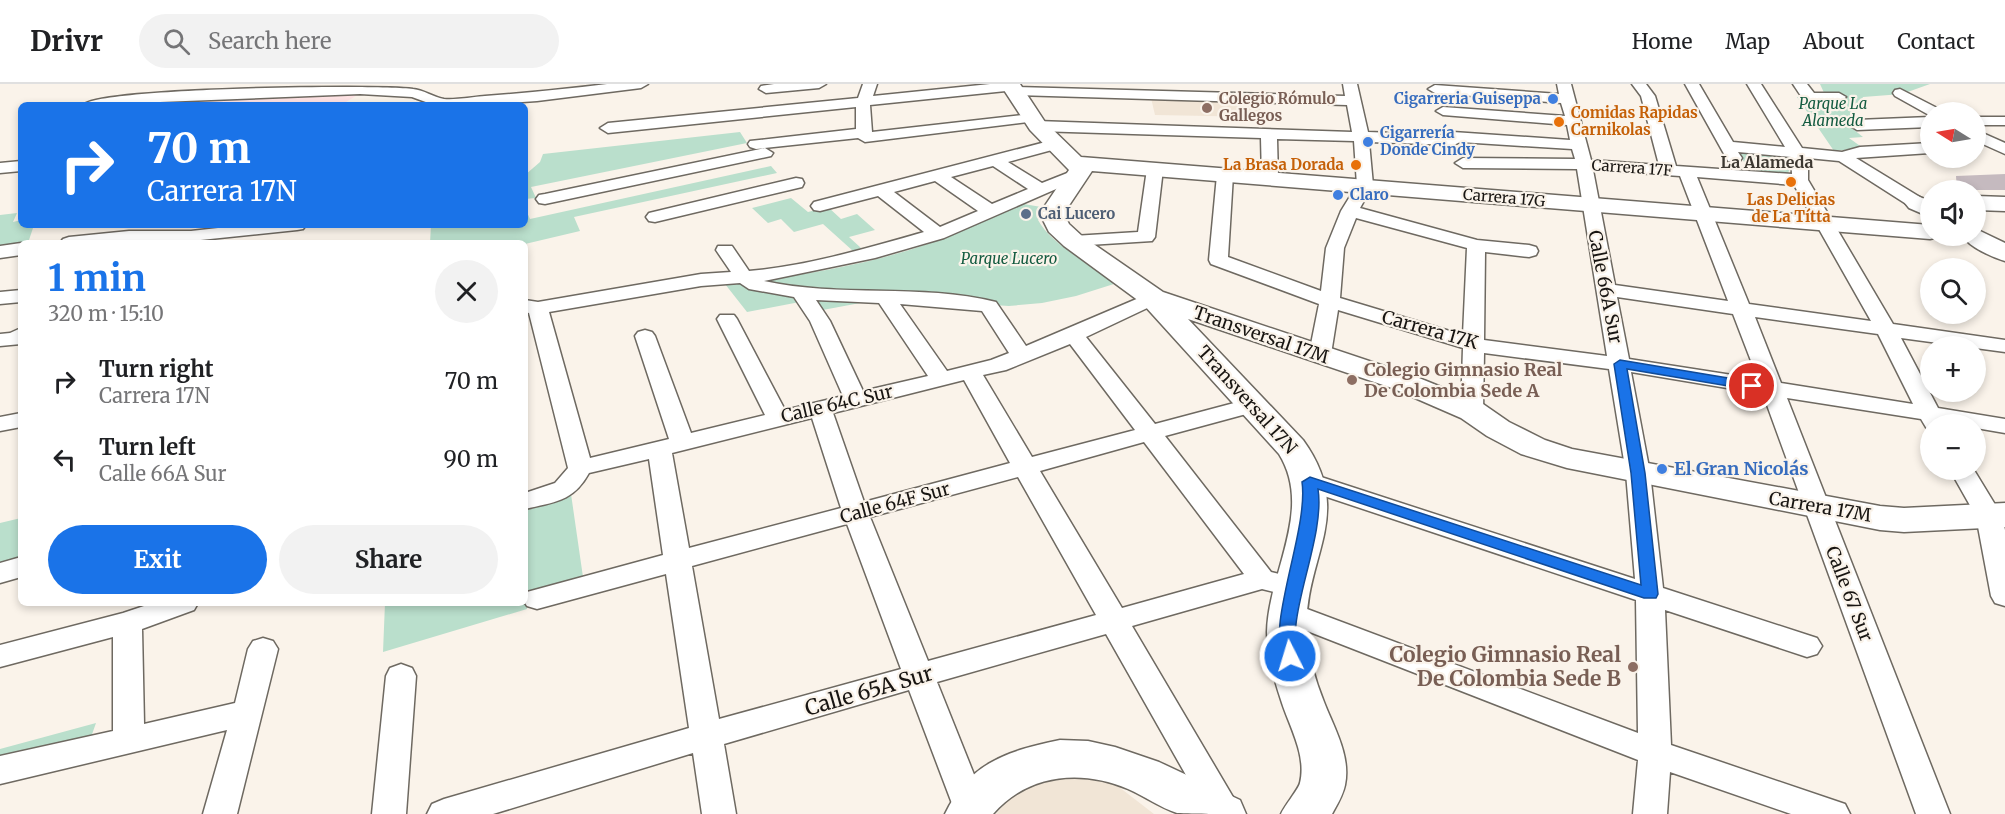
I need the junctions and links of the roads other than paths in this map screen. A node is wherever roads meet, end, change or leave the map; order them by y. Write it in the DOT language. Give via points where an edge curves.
graph roads {
  1 [pos="641,84"];
  2 [pos="819,84"];
  3 [pos="870,84"];
  4 [pos="1639,84"];
  5 [pos="1692,84"];
  6 [pos="1754,84"];
  7 [pos="1800,84"];
  8 [pos="592,86"];
  9 [pos="1435,86"];
  10 [pos="1012,87"];
  11 [pos="766,89"];
  12 [pos="1114,89"];
  13 [pos="390,90"];
  14 [pos="1225,91"];
  15 [pos="1352,93"];
  16 [pos="1900,93"];
  17 [pos="1839,97"];
  18 [pos="1568,101"];
  19 [pos="118,102"];
  20 [pos="365,102"];
  21 [pos="439,102"];
  22 [pos="470,102"];
  23 [pos="863,103"];
  24 [pos="1920,104"];
  25 [pos="1443,111"];
  26 [pos="1875,112"];
  27 [pos="1986,121"];
  28 [pos="2005,121"];
  29 [pos="1034,122"];
  30 [pos="1920,122"];
  31 [pos="1895,123"];
  32 [pos="1857,125"];
  33 [pos="608,128"];
  34 [pos="1269,134"];
  35 [pos="864,135"];
  36 [pos="1360,137"];
  37 [pos="1454,138"];
  38 [pos="1986,140"];
  39 [pos="1057,144"];
  40 [pos="1727,146"];
  41 [pos="1986,146"];
  42 [pos="2001,147"];
  43 [pos="1920,149"];
  44 [pos="765,152"];
  45 [pos="1797,153"];
  46 [pos="1581,155"];
  47 [pos="1843,157"];
  48 [pos="994,160"];
  49 [pos="1463,163"];
  50 [pos="18,166"];
  51 [pos="0,168"];
  52 [pos="1079,168"];
  53 [pos="1155,169"];
  54 [pos="1678,171"];
  55 [pos="938,175"];
  56 [pos="1225,175"];
  57 [pos="1744,176"];
  58 [pos="1270,178"];
  59 [pos="1469,179"];
  60 [pos="1800,180"];
  61 [pos="1365,185"];
  62 [pos="1039,189"];
  63 [pos="881,190"];
  64 [pos="545,198"];
  65 [pos="1920,202"];
  66 [pos="1986,203"];
  67 [pos="2005,204"];
  68 [pos="820,206"];
  69 [pos="1589,206"];
  70 [pos="990,211"];
  71 [pos="1350,211"];
  72 [pos="1705,215"];
  73 [pos="655,217"];
  74 [pos="1825,224"];
  75 [pos="159,228"];
  76 [pos="277,228"];
  77 [pos="1920,231"];
  78 [pos="938,234"];
  79 [pos="203,239"];
  80 [pos="129,240"];
  81 [pos="1073,241"];
  82 [pos="1986,242"];
  83 [pos="1476,245"];
  84 [pos="18,249"];
  85 [pos="725,250"];
  86 [pos="1529,251"];
  87 [pos="2004,251"];
  88 [pos="0,252"];
  89 [pos="744,277"];
  90 [pos="1606,290"];
  91 [pos="801,292"];
  92 [pos="18,296"];
  93 [pos="884,296"];
  94 [pos="0,298"];
  95 [pos="1153,298"];
  96 [pos="1330,301"];
  97 [pos="1741,309"];
  98 [pos="532,313"];
  99 [pos="727,319"];
  100 [pos="1886,329"];
  101 [pos="1074,335"];
  102 [pos="645,336"];
  103 [pos="1474,345"];
  104 [pos="2005,346"];
  105 [pos="1320,354"];
  106 [pos="1022,356"];
  107 [pos="1620,364"];
  108 [pos="970,372"];
  109 [pos="942,380"];
  110 [pos="1774,390"];
  111 [pos="856,400"];
  112 [pos="1253,405"];
  113 [pos="820,409"];
  114 [pos="1472,411"];
  115 [pos="1930,414"];
  116 [pos="778,418"];
  117 [pos="1920,418"];
  118 [pos="18,421"];
  119 [pos="0,424"];
  120 [pos="1986,424"];
  121 [pos="2005,426"];
  122 [pos="1150,433"];
  123 [pos="671,445"];
  124 [pos="1025,467"];
  125 [pos="580,468"];
  126 [pos="1638,473"];
  127 [pos="1970,480"];
  128 [pos="1310,482"];
  129 [pos="528,500"];
  130 [pos="1816,507"];
  131 [pos="855,514"];
  132 [pos="1997,516"];
  133 [pos="677,563"];
  134 [pos="18,568"];
  135 [pos="0,573"];
  136 [pos="1282,593"];
  137 [pos="1650,594"];
  138 [pos="2005,596"];
  139 [pos="537,599"];
  140 [pos="175,606"];
  141 [pos="1112,620"];
  142 [pos="127,623"];
  143 [pos="1807,646"];
  144 [pos="263,649"];
  145 [pos="0,656"];
  146 [pos="401,676"];
  147 [pos="918,677"];
  148 [pos="248,713"];
  149 [pos="705,736"];
  150 [pos="129,740"];
  151 [pos="1655,753"];
  152 [pos="0,770"];
  153 [pos="969,811"];
  154 [pos="220,814"];
  155 [pos="389,814"];
  156 [pos="444,814"];
  157 [pos="719,814"];
  158 [pos="1224,814"];
  159 [pos="1304,814"];
  160 [pos="1650,814"];
  161 [pos="1833,814"];
  162 [pos="1933,814"];
  1 -- 8 [label="street"];
  2 -- 11 [label="street"];
  3 -- 23 [label="street"];
  4 -- 54 [label="street, Calle 67 Sur" via="1648,96"];
  5 -- 40 [label="street"];
  6 -- 45 [label="street"];
  7 -- 17 [label="street" via="1810,97"];
  8 -- 22 [label="street" via="537,97"];
  9 -- 18 [label="street"];
  9 -- 25 [label="street"];
  10 -- 12 [label="street"];
  10 -- 23 [label="street"];
  10 -- 29 [label="street"];
  12 -- 14 [label="street"];
  13 -- 19 [label="street" via="265,91"];
  13 -- 20 [label="street"];
  13 -- 21 [label="street" via="421,94"];
  14 -- 15 [label="street"];
  15 -- 36 [label="street"];
  16 -- 24 [label="street"];
  18 -- 25 [label="street"];
  18 -- 46 [label="street, Calle 66A Sur"];
  23 -- 33 [label="street"];
  23 -- 35 [label="street"];
  25 -- 37 [label="street"];
  26 -- 31 [label="street"];
  27 -- 28 [label="street"];
  29 -- 34 [label="street"];
  29 -- 35 [label="street"];
  29 -- 39 [label="street"];
  30 -- 31 [label="street"];
  31 -- 32 [label="street"];
  34 -- 36 [label="street"];
  34 -- 58 [label="street"];
  35 -- 44 [label="street"];
  36 -- 37 [label="street"];
  36 -- 61 [label="street"];
  37 -- 46 [label="street"];
  37 -- 49 [label="street"];
  38 -- 42 [label="street"];
  39 -- 48 [label="street"];
  39 -- 52 [label="street"];
  40 -- 45 [label="street"];
  40 -- 57 [label="street"];
  41 -- 42 [label="street"];
  43 -- 47 [label="street" via="1860,152"];
  44 -- 64 [label="street"];
  44 -- 73 [label="street" via="796,183"];
  45 -- 47 [label="street"];
  45 -- 60 [label="street" via="1801,160"];
  46 -- 49 [label="street, Carrera 17F"];
  46 -- 54 [label="street, Carrera 17F"];
  46 -- 69 [label="street, Calle 66A Sur"];
  47 -- 65 [label="street"];
  48 -- 55 [label="street"];
  48 -- 62 [label="street"];
  49 -- 59 [label="street"];
  50 -- 51 [label="street"];
  52 -- 53 [label="street, Carrera 17G"];
  52 -- 62 [label="street"];
  52 -- 81 [label="street, Transversal 17N" via="1054,212 1058,227"];
  53 -- 56 [label="street, Carrera 17G"];
  53 -- 81 [label="street" via="1146,237"];
  54 -- 57 [label="street, Carrera 17F"];
  54 -- 72 [label="street, Calle 67 Sur"];
  55 -- 63 [label="street"];
  55 -- 70 [label="street"];
  56 -- 58 [label="street, Carrera 17G"];
  56 -- 96 [label="street, Carrera 17K" via="1218,260"];
  57 -- 60 [label="street, Carrera 17F"];
  58 -- 61 [label="street, Carrera 17G"];
  60 -- 74 [label="street"];
  61 -- 69 [label="street, Carrera 17G"];
  61 -- 71 [label="street"];
  62 -- 70 [label="street"];
  63 -- 68 [label="street"];
  63 -- 78 [label="street"];
  66 -- 67 [label="street"];
  69 -- 72 [label="street, Carrera 17G"];
  69 -- 90 [label="street, Calle 66A Sur"];
  70 -- 78 [label="street"];
  71 -- 83 [label="street"];
  71 -- 96 [label="street" via="1335,248"];
  72 -- 74 [label="street, Carrera 17G"];
  72 -- 97 [label="street, Calle 67 Sur"];
  74 -- 77 [label="street, Carrera 17G"];
  74 -- 100 [label="street"];
  75 -- 80 [label="street"];
  76 -- 79 [label="street"];
  78 -- 89 [label="street" via="852,258"];
  79 -- 80 [label="street"];
  81 -- 95 [label="street, Transversal 17N"];
  82 -- 87 [label="street"];
  83 -- 86 [label="street"];
  83 -- 103 [label="street"];
  84 -- 88 [label="street"];
  85 -- 89 [label="street"];
  89 -- 91 [label="street" via="756,285"];
  89 -- 98 [label="street" via="701,280"];
  90 -- 97 [label="street"];
  90 -- 107 [label="street, Calle 66A Sur"];
  91 -- 93 [label="street"];
  91 -- 111 [label="street" via="820,321"];
  92 -- 94 [label="street"];
  93 -- 106 [label="street" via="989,306"];
  93 -- 109 [label="street"];
  95 -- 101 [label="street, Calle 64C Sur"];
  95 -- 105 [label="street, Transversal 17M"];
  95 -- 112 [label="street, Transversal 17N"];
  96 -- 103 [label="street, Carrera 17K"];
  96 -- 105 [label="street"];
  97 -- 100 [label="street"];
  97 -- 110 [label="street, Calle 67 Sur"];
  98 -- 125 [label="street"];
  99 -- 116 [label="street"];
  100 -- 104 [label="street"];
  100 -- 115 [label="street"];
  101 -- 106 [label="street, Calle 64C Sur"];
  101 -- 122 [label="street"];
  102 -- 123 [label="street"];
  103 -- 107 [label="street, Carrera 17K"];
  103 -- 114 [label="street"];
  105 -- 114 [label="street, Transversal 17M"];
  106 -- 108 [label="street, Calle 64C Sur"];
  107 -- 110 [label="street, Carrera 17K"];
  107 -- 126 [label="street, Calle 66A Sur"];
  108 -- 109 [label="street, Calle 64C Sur"];
  108 -- 124 [label="street"];
  109 -- 111 [label="street, Calle 64C Sur"];
  110 -- 117 [label="street, Carrera 17K"];
  110 -- 130 [label="street, Calle 67 Sur"];
  111 -- 113 [label="street, Calle 64C Sur"];
  112 -- 122 [label="street, Calle 64F Sur"];
  112 -- 128 [label="street, Transversal 17N" via="1300,459"];
  113 -- 116 [label="street, Calle 64C Sur"];
  113 -- 131 [label="street"];
  114 -- 126 [label="street, Transversal 17M" via="1533,447"];
  116 -- 123 [label="street, Calle 64C Sur"];
  118 -- 119 [label="street"];
  120 -- 121 [label="street, Carrera 17K"];
  122 -- 124 [label="street, Calle 64F Sur"];
  122 -- 136 [label="street"];
  123 -- 125 [label="street, Calle 64C Sur"];
  123 -- 133 [label="street"];
  124 -- 131 [label="street, Calle 64F Sur"];
  124 -- 141 [label="street"];
  125 -- 129 [label="street" via="564,490"];
  126 -- 130 [label="street, Carrera 17M"];
  126 -- 137 [label="street, Calle 66A Sur"];
  127 -- 132 [label="street"];
  128 -- 136 [label="street" via="1308,531"];
  128 -- 137 [label="street"];
  130 -- 132 [label="street, Carrera 17M" via="1904,520"];
  130 -- 162 [label="street, Calle 67 Sur"];
  131 -- 133 [label="street, Calle 64F Sur"];
  131 -- 147 [label="street"];
  132 -- 138 [label="street"];
  133 -- 139 [label="street, Calle 64F Sur"];
  133 -- 149 [label="street"];
  134 -- 135 [label="street"];
  136 -- 141 [label="street, Calle 65A Sur"];
  136 -- 151 [label="street"];
  136 -- 159 [label="street" via="1294,676 1324,756 1322,788"];
  137 -- 143 [label="street"];
  137 -- 151 [label="street, Calle 66A Sur"];
  140 -- 142 [label="street"];
  141 -- 147 [label="street, Calle 65A Sur"];
  141 -- 158 [label="street"];
  142 -- 145 [label="street"];
  142 -- 150 [label="street"];
  144 -- 148 [label="street"];
  146 -- 155 [label="street"];
  147 -- 149 [label="street, Calle 65A Sur"];
  147 -- 153 [label="street"];
  148 -- 150 [label="street"];
  148 -- 154 [label="street"];
  149 -- 156 [label="street, Calle 65A Sur"];
  149 -- 157 [label="street"];
  150 -- 152 [label="street"];
  151 -- 160 [label="street, Calle 66A Sur"];
  151 -- 161 [label="street"];
  153 -- 158 [label="street" via="986,791 1014,772 1046,761 1081,759 1139,773"];
}
